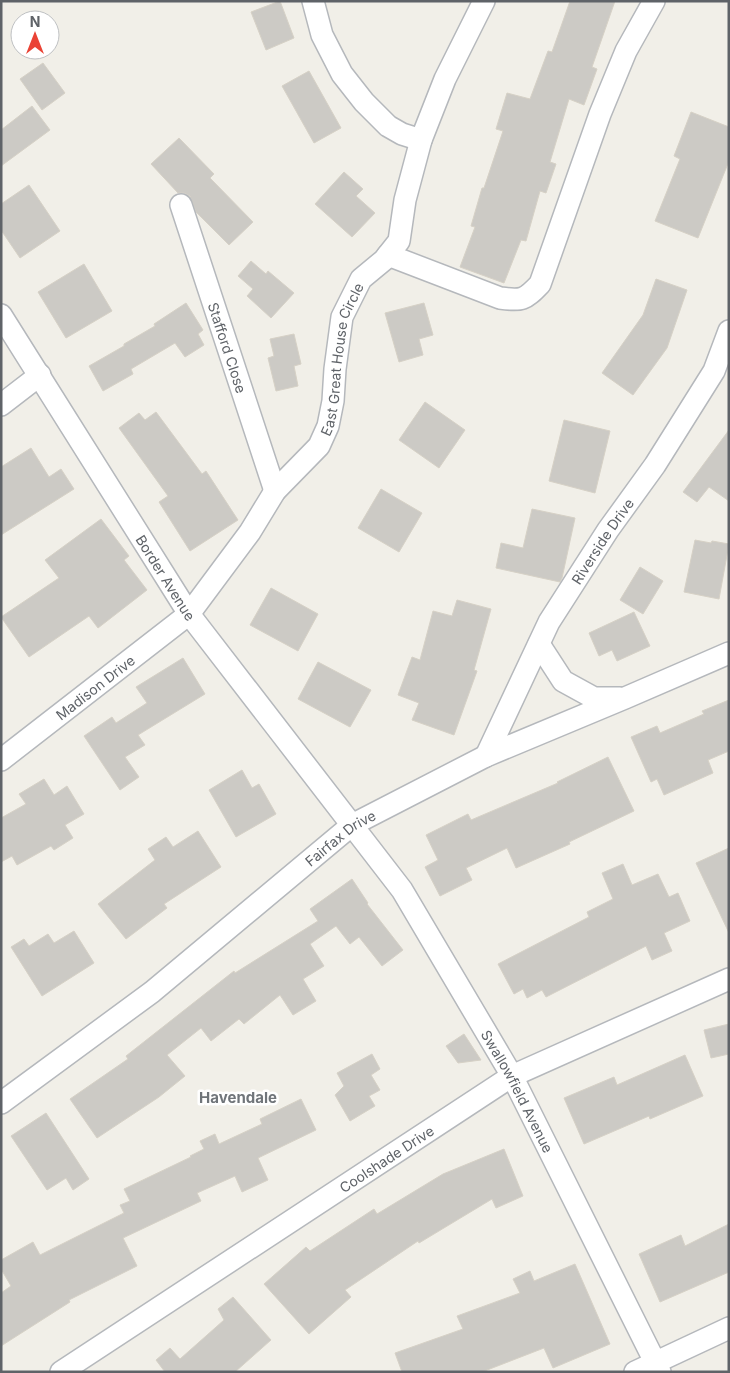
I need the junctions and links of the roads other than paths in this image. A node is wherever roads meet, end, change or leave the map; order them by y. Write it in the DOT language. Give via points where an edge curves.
graph roads {
  1 [pos="313,1"];
  2 [pos="484,1"];
  3 [pos="654,1"];
  4 [pos="421,140"];
  5 [pos="181,205"];
  6 [pos="388,255"];
  7 [pos="1,315"];
  8 [pos="729,331"];
  9 [pos="721,369"];
  10 [pos="40,375"];
  11 [pos="1,406"];
  12 [pos="274,491"];
  13 [pos="189,614"];
  14 [pos="539,644"];
  15 [pos="729,653"];
  16 [pos="625,698"];
  17 [pos="486,756"];
  18 [pos="1,760"];
  19 [pos="352,825"];
  20 [pos="729,979"];
  21 [pos="512,1076"];
  22 [pos="1,1103"];
  23 [pos="729,1328"];
  24 [pos="658,1367"];
  25 [pos="62,1372"];
  26 [pos="635,1372"];
  1 -- 4 [label="street" via="322,36 342,74 388,126"];
  2 -- 4 [label="street, East Great House Circle" via="445,79"];
  3 -- 6 [label="street" via="626,51 600,114 540,284 527,297 519,300 500,298"];
  4 -- 6 [label="street, East Great House Circle" via="405,200 399,241"];
  5 -- 12 [label="street, Stafford Close"];
  6 -- 12 [label="street, East Great House Circle" via="361,279 342,317 334,401 319,446"];
  7 -- 10 [label="street, Border Avenue"];
  8 -- 9 [label="street, Riverside Drive"];
  9 -- 14 [label="street, Riverside Drive" via="608,530 554,613"];
  10 -- 11 [label="street"];
  10 -- 13 [label="street, Border Avenue"];
  12 -- 13 [label="street, East Great House Circle" via="250,532"];
  13 -- 18 [label="street, Madison Drive"];
  13 -- 19 [label="street, Border Avenue"];
  14 -- 16 [label="street" via="563,681 594,698"];
  14 -- 17 [label="street, Riverside Drive"];
  15 -- 16 [label="street, Fairfax Drive"];
  16 -- 17 [label="street, Fairfax Drive"];
  17 -- 19 [label="street, Fairfax Drive"];
  19 -- 21 [label="street, Swallowfield Avenue" via="402,890"];
  19 -- 22 [label="street, Fairfax Drive" via="152,992"];
  20 -- 21 [label="street, Coolshade Drive"];
  21 -- 24 [label="street, Swallowfield Avenue"];
  21 -- 25 [label="street, Coolshade Drive"];
  23 -- 24 [label="street"];
  24 -- 26 [label="street"];
}
